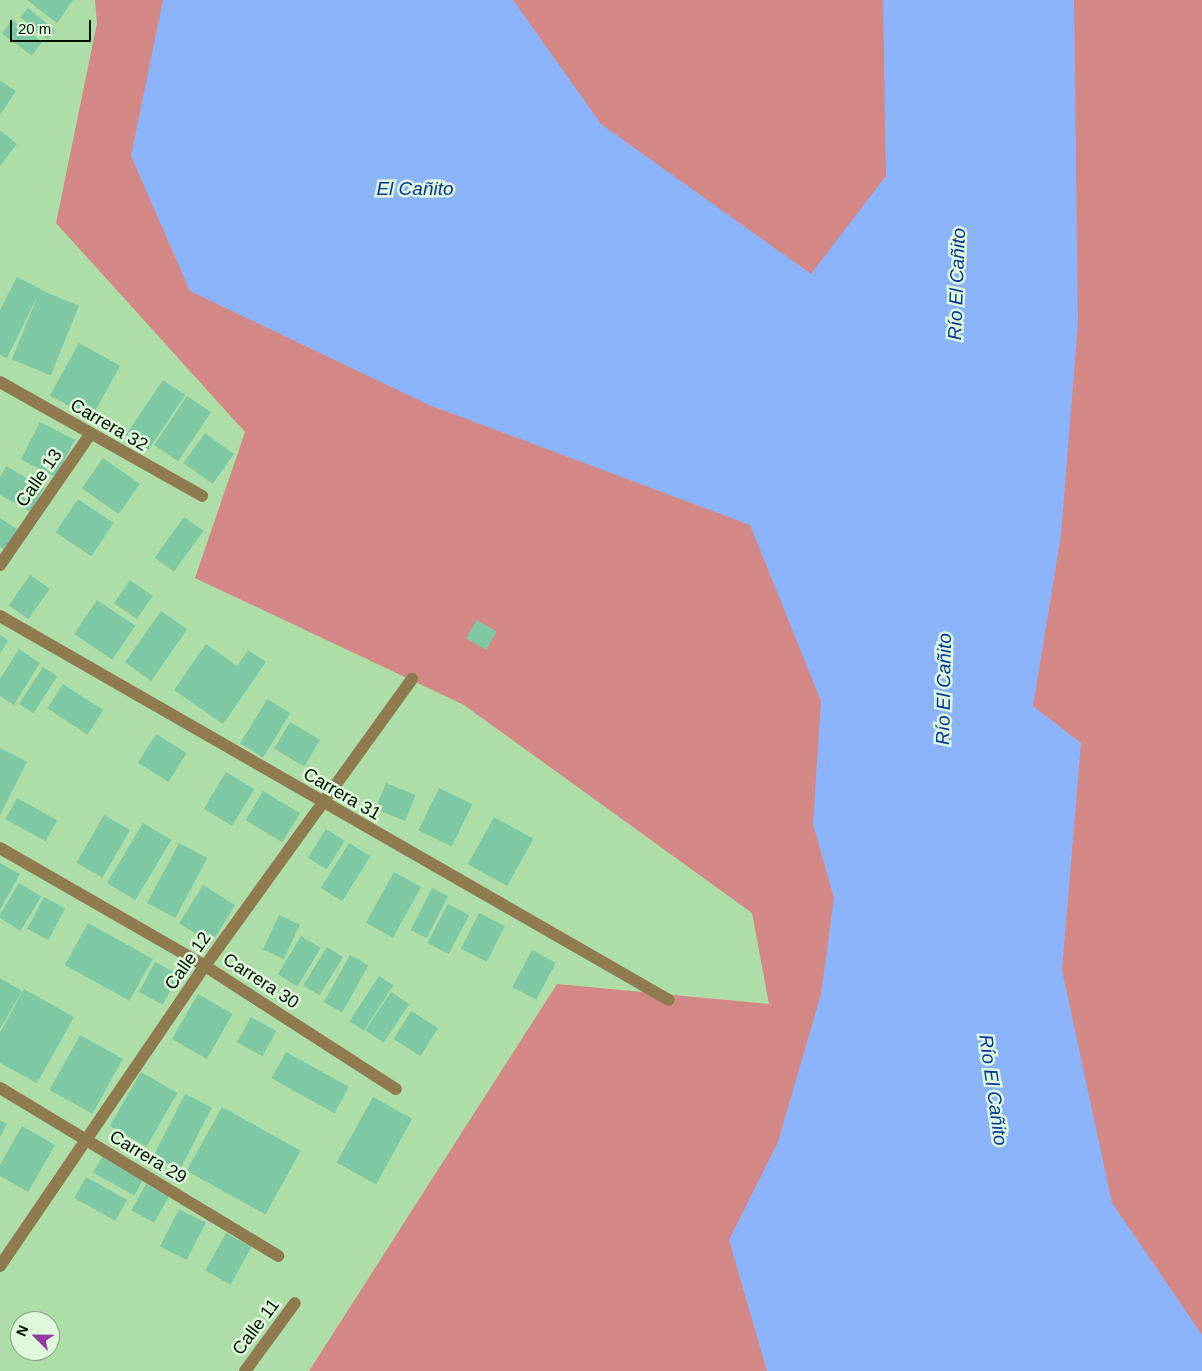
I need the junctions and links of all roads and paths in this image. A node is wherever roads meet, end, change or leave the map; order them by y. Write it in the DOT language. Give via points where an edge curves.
graph roads {
  1 [pos="0,382"];
  2 [pos="89,436"];
  3 [pos="202,496"];
  4 [pos="0,564"];
  5 [pos="0,616"];
  6 [pos="412,680"];
  7 [pos="321,802"];
  8 [pos="0,848"];
  9 [pos="206,966"];
  10 [pos="669,1000"];
  11 [pos="0,1088"];
  12 [pos="396,1089"];
  13 [pos="87,1140"];
  14 [pos="278,1256"];
  15 [pos="1,1262"];
  16 [pos="295,1303"];
  17 [pos="244,1371"];
  1 -- 2 [label="street, Carrera 32"];
  2 -- 3 [label="street, Carrera 32"];
  2 -- 4 [label="street, Calle 13"];
  5 -- 7 [label="street, Carrera 31"];
  6 -- 7 [label="street, Calle 12"];
  7 -- 9 [label="street, Calle 12"];
  7 -- 10 [label="street, Carrera 31"];
  8 -- 9 [label="street, Carrera 30"];
  9 -- 12 [label="street, Carrera 30"];
  9 -- 13 [label="street, Calle 12"];
  11 -- 13 [label="street, Carrera 29"];
  13 -- 14 [label="street, Carrera 29"];
  13 -- 15 [label="street, Calle 12"];
  16 -- 17 [label="street, Calle 11"];
}
